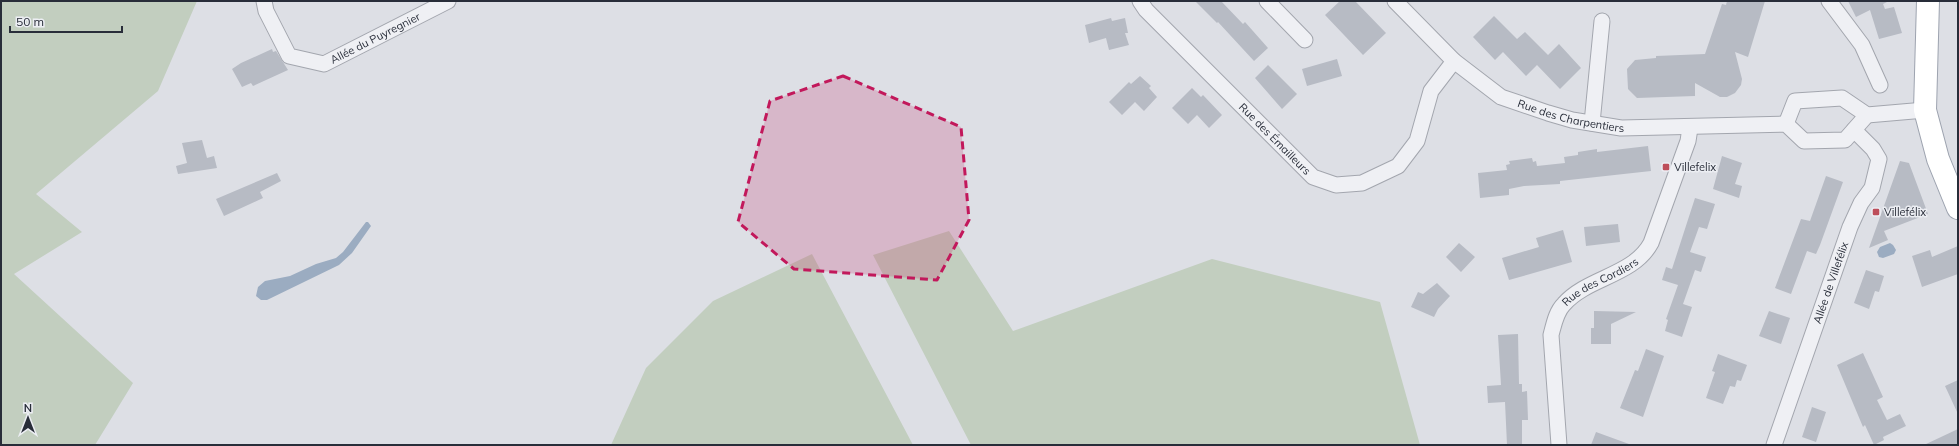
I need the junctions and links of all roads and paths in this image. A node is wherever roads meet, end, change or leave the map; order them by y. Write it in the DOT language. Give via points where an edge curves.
graph roads {
  1 [pos="264,1"];
  2 [pos="448,1"];
  3 [pos="1140,1"];
  4 [pos="1267,1"];
  5 [pos="1395,1"];
  6 [pos="1828,1"];
  7 [pos="1928,1"];
  8 [pos="1602,21"];
  9 [pos="1305,40"];
  10 [pos="1454,61"];
  11 [pos="1880,85"];
  12 [pos="1924,110"];
  13 [pos="1867,115"];
  14 [pos="1592,123"];
  15 [pos="1786,124"];
  16 [pos="1690,128"];
  17 [pos="1854,130"];
  18 [pos="1958,208"];
  19 [pos="1559,445"];
  20 [pos="1774,445"];
  1 -- 2 [label="street, Allée du Puyregnier" via="266,12 289,56 324,64"];
  3 -- 10 [label="street, Rue des Émailleurs" via="1313,178 1336,185 1362,183 1398,166 1417,142 1431,91"];
  4 -- 9 [label="street"];
  5 -- 10 [label="street, Rue des Charpentiers"];
  6 -- 11 [label="street" via="1862,45"];
  7 -- 12 [label="main road"];
  8 -- 14 [label="street"];
  10 -- 14 [label="street, Rue des Charpentiers" via="1501,97 1572,120"];
  12 -- 13 [label="street"];
  12 -- 18 [label="main road" via="1938,159"];
  13 -- 15 [label="street" via="1842,98 1795,101"];
  13 -- 17 [label="street"];
  14 -- 16 [label="street, Rue des Charpentiers" via="1621,128"];
  15 -- 16 [label="street, Rue des Charpentiers"];
  15 -- 17 [label="street" via="1804,142 1845,140"];
  16 -- 19 [label="street, Rue des Cordiers" via="1685,149 1651,243 1644,255 1631,265 1576,293 1563,304 1556,317 1552,335"];
  17 -- 20 [label="street, Allée de Villefélix" via="1879,159 1872,188 1861,202 1850,227"];
}
